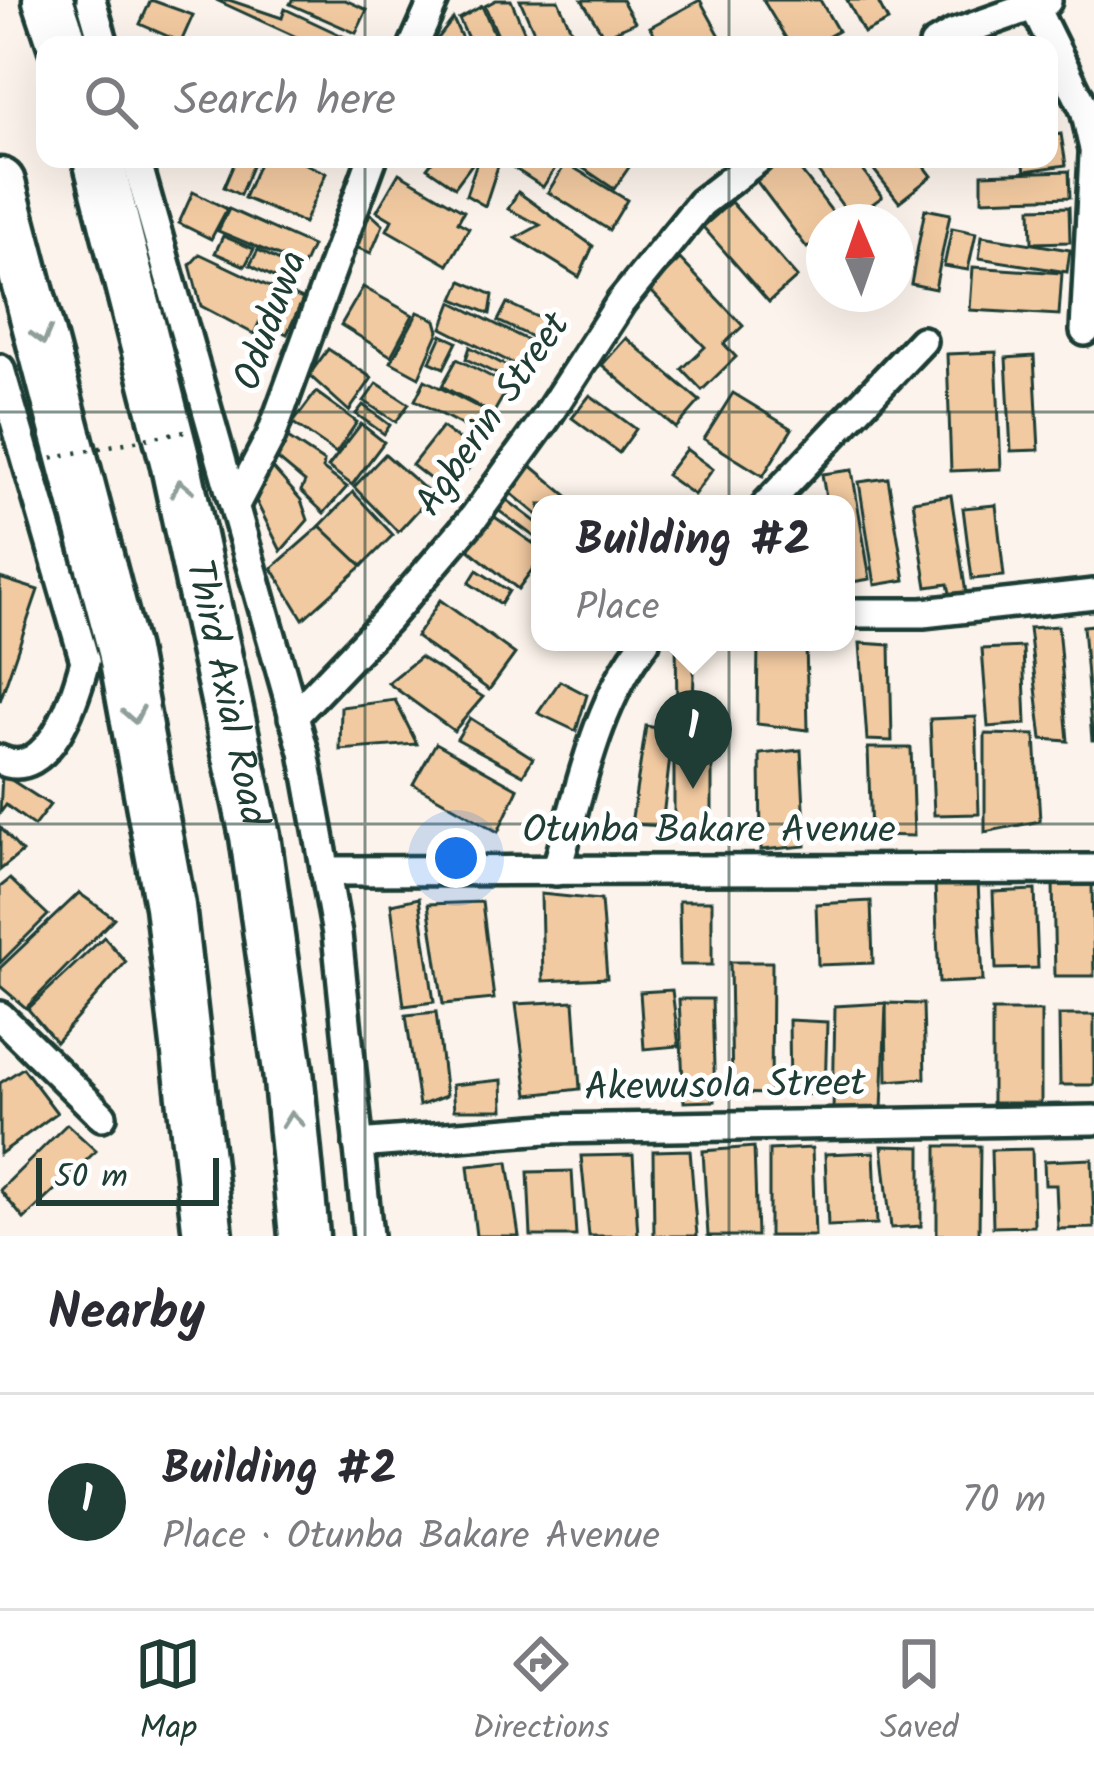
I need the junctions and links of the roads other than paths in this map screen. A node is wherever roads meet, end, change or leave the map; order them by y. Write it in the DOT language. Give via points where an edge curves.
graph roads {
  1 [pos="48,0"];
  2 [pos="91,0"];
  3 [pos="111,0"];
  4 [pos="434,0"];
  5 [pos="1042,3"];
  6 [pos="85,36"];
  7 [pos="89,36"];
  8 [pos="91,36"];
  9 [pos="418,36"];
  10 [pos="950,36"];
  11 [pos="1055,36"];
  12 [pos="1058,44"];
  13 [pos="1094,152"];
  14 [pos="100,168"];
  15 [pos="139,168"];
  16 [pos="369,168"];
  17 [pos="746,168"];
  18 [pos="0,183"];
  19 [pos="1085,331"];
  20 [pos="922,341"];
  21 [pos="0,369"];
  22 [pos="776,495"];
  23 [pos="235,505"];
  24 [pos="1094,594"];
  25 [pos="855,613"];
  26 [pos="638,651"];
  27 [pos="104,656"];
  28 [pos="293,717"];
  29 [pos="0,760"];
  30 [pos="1094,869"];
  31 [pos="325,871"];
  32 [pos="556,872"];
  33 [pos="0,1016"];
  34 [pos="102,1116"];
  35 [pos="1094,1120"];
  36 [pos="358,1144"];
  37 [pos="208,1236"];
  38 [pos="304,1236"];
  39 [pos="368,1236"];
  1 -- 6 [label="highway"];
  2 -- 7 [label="street"];
  3 -- 8 [label="street"];
  4 -- 9 [label="street"];
  5 -- 10 [label="street"];
  5 -- 11 [label="street"];
  12 -- 13 [label="street"];
  13 -- 19 [label="street"];
  38 -- 14 [label="highway, Third Axial Road, one-way" via="255,836 176,461"];
  15 -- 23 [label="street"];
  16 -- 23 [label="street, Oduduwa" via="271,436"];
  17 -- 28 [label="street, Agberin Street" via="701,203 621,302 475,516"];
  18 -- 27 [label="highway, one-way"];
  20 -- 22 [label="street"];
  21 -- 27 [label="street"];
  23 -- 28 [label="street"];
  24 -- 25 [label="street"];
  26 -- 32 [label="street" via="597,734"];
  27 -- 29 [label="street" via="34,762"];
  27 -- 37 [label="highway, one-way" via="170,906"];
  28 -- 31 [label="street"];
  30 -- 32 [label="street, Otunba Bakare Avenue"];
  31 -- 32 [label="street, Otunba Bakare Avenue"];
  31 -- 36 [label="street"];
  33 -- 34 [label="street"];
  35 -- 36 [label="street, Akewusola Street" via="547,1129"];
  36 -- 39 [label="street"];
}
